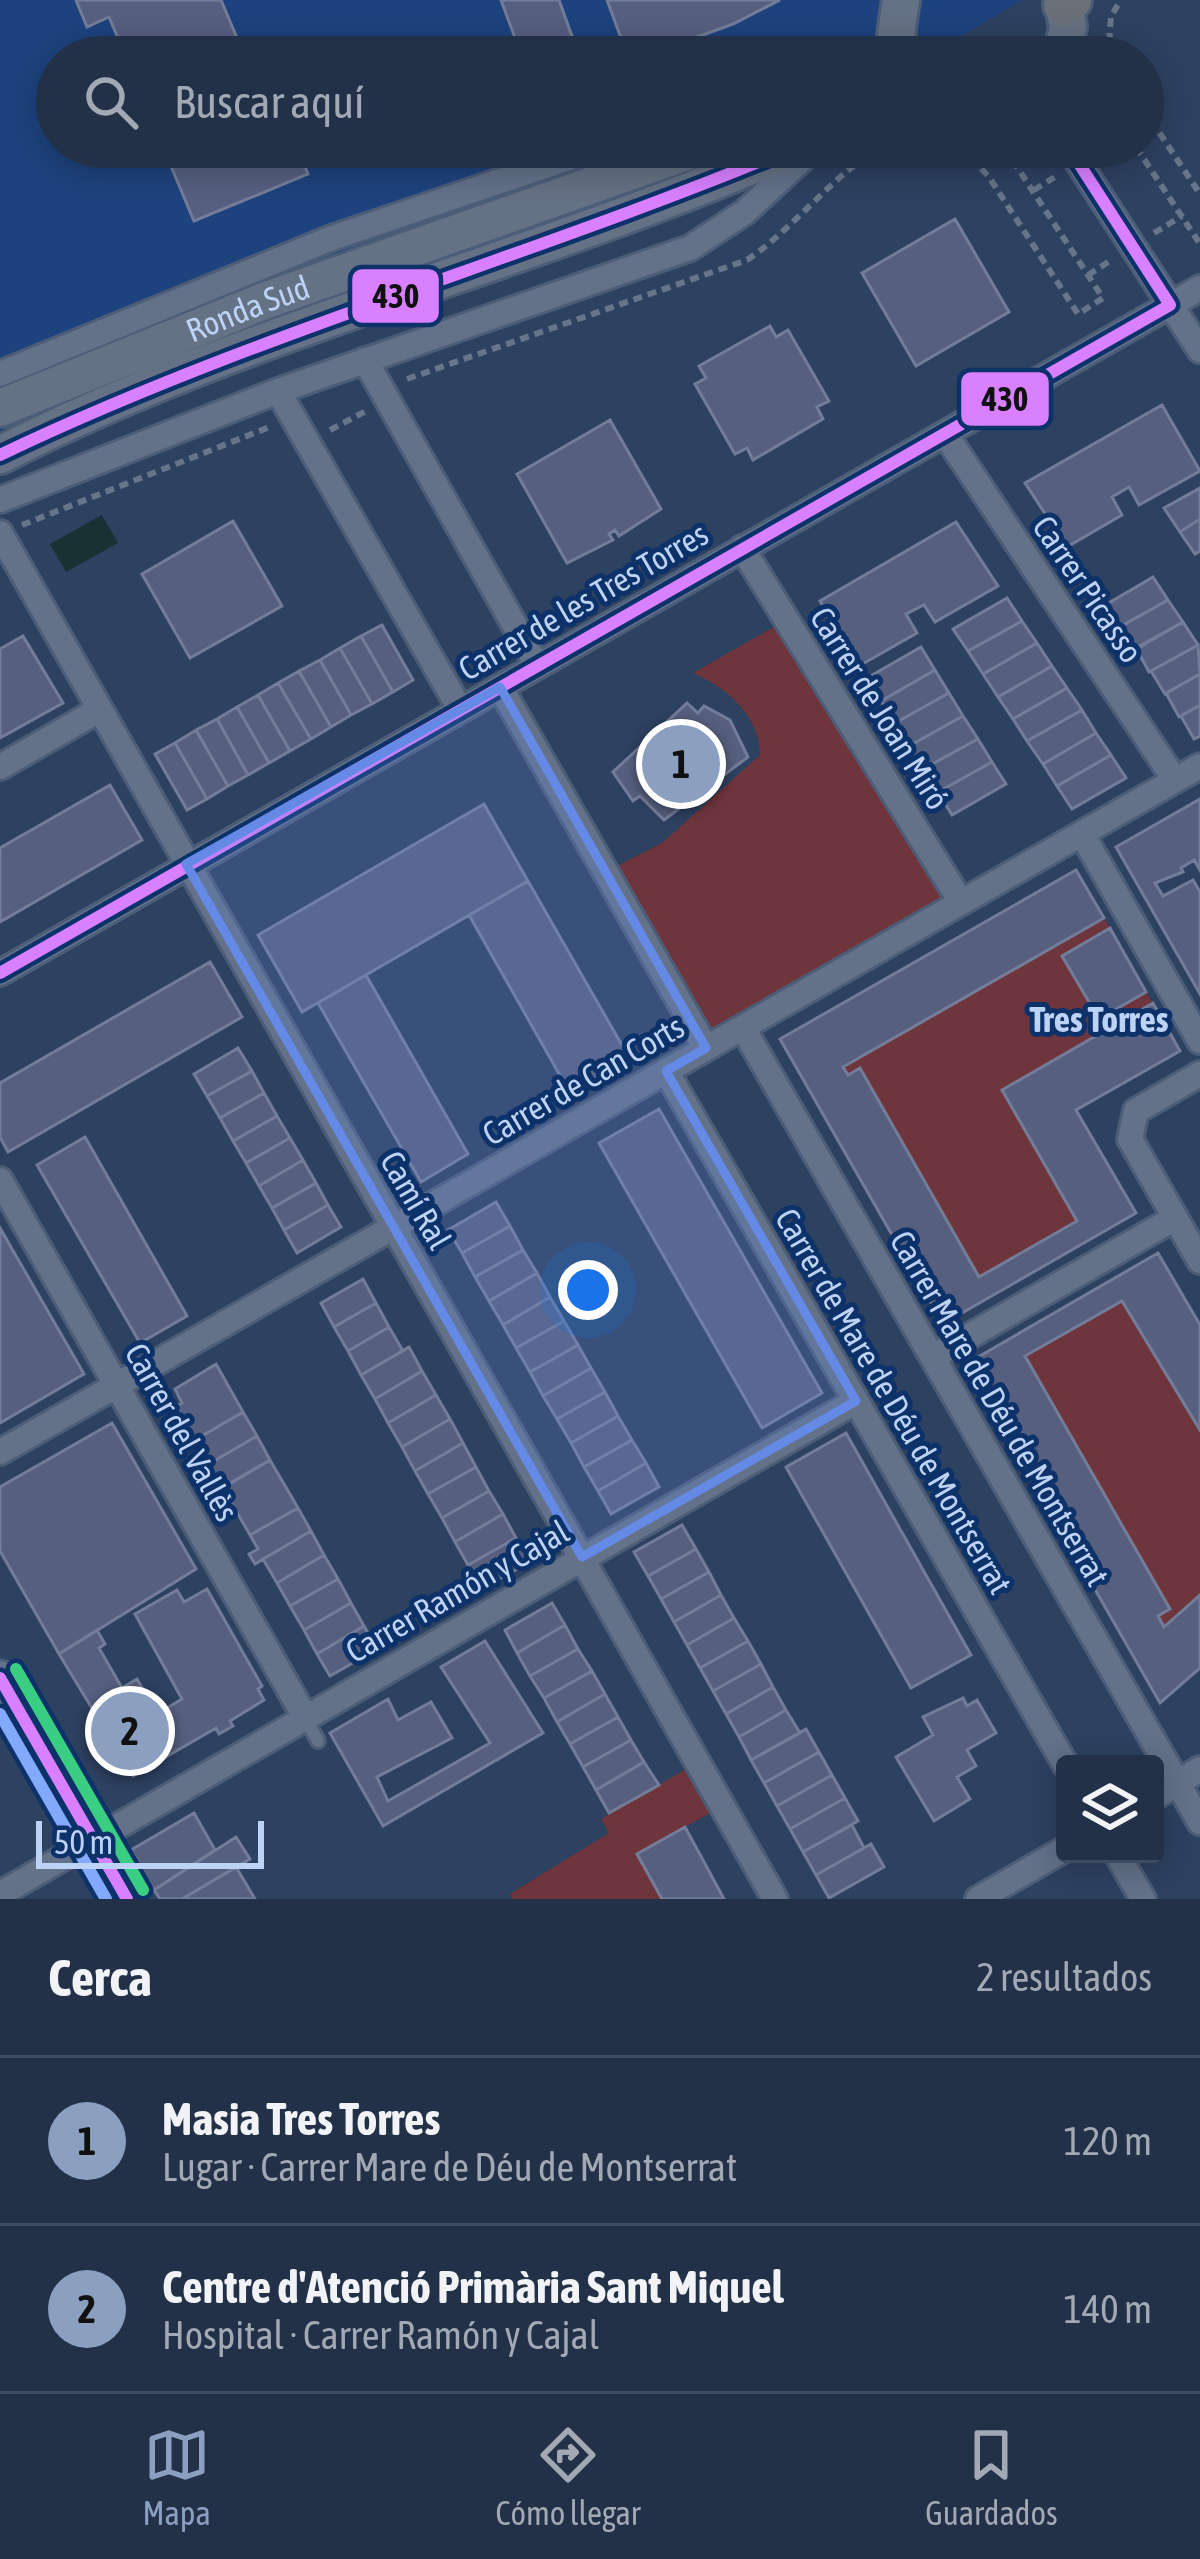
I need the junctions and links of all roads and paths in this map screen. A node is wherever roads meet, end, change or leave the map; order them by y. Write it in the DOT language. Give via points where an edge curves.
graph roads {
  1 [pos="1121,0"];
  2 [pos="1066,2"];
  3 [pos="1066,36"];
  4 [pos="1110,36"];
  5 [pos="1164,140"];
  6 [pos="539,168"];
  7 [pos="641,168"];
  8 [pos="747,168"];
  9 [pos="792,168"];
  10 [pos="983,168"];
  11 [pos="1018,168"];
  12 [pos="1085,168"];
  13 [pos="1150,168"];
  14 [pos="1200,194"];
  15 [pos="1200,244"];
  16 [pos="1200,288"];
  17 [pos="1170,305"];
  18 [pos="1200,350"];
  19 [pos="365,360"];
  20 [pos="424,373"];
  21 [pos="0,374"];
  22 [pos="278,392"];
  23 [pos="0,408"];
  24 [pos="393,409"];
  25 [pos="945,434"];
  26 [pos="307,442"];
  27 [pos="0,455"];
  28 [pos="0,500"];
  29 [pos="37,518"];
  30 [pos="0,533"];
  31 [pos="742,548"];
  32 [pos="537,665"];
  33 [pos="500,687"];
  34 [pos="460,709"];
  35 [pos="97,711"];
  36 [pos="0,766"];
  37 [pos="1200,766"];
  38 [pos="1175,780"];
  39 [pos="1082,834"];
  40 [pos="186,864"];
  41 [pos="961,902"];
  42 [pos="0,973"];
  43 [pos="743,1028"];
  44 [pos="1200,1041"];
  45 [pos="706,1048"];
  46 [pos="666,1071"];
  47 [pos="1200,1074"];
  48 [pos="0,1180"];
  49 [pos="1175,1218"];
  50 [pos="392,1226"];
  51 [pos="1200,1261"];
  52 [pos="932,1357"];
  53 [pos="118,1384"];
  54 [pos="856,1401"];
  55 [pos="0,1452"];
  56 [pos="582,1557"];
  57 [pos="0,1678"];
  58 [pos="305,1717"];
  59 [pos="317,1741"];
  60 [pos="1060,1755"];
  61 [pos="1200,1769"];
  62 [pos="1178,1784"];
  63 [pos="1164,1792"];
  64 [pos="1200,1822"];
  65 [pos="92,1839"];
  66 [pos="1056,1854"];
  67 [pos="1122,1863"];
  68 [pos="0,1894"];
  69 [pos="127,1899"];
  70 [pos="775,1899"];
  71 [pos="979,1899"];
  72 [pos="1143,1899"];
  1 -- 4 [label="path"];
  2 -- 3 [label="main road"];
  5 -- 14 [label="path"];
  6 -- 21 [label="street" via="332,238"];
  7 -- 23 [label="main road, Ronda Sud" via="264,301"];
  8 -- 27 [label="main road, Ronda Sud" via="303,329 61,423"];
  9 -- 19 [label="street" via="690,248"];
  10 -- 11 [label="path" via="1078,314 1103,298"];
  12 -- 17 [label="street"];
  13 -- 15 [label="path"];
  16 -- 17 [label="street, Carrer de les Tres Torres"];
  17 -- 18 [label="street"];
  17 -- 25 [label="street, Carrer de les Tres Torres"];
  19 -- 22 [label="street"];
  19 -- 24 [label="street"];
  20 -- 24 [label="path" via="401,381 412,399"];
  22 -- 26 [label="street"];
  22 -- 28 [label="street"];
  24 -- 26 [label="path" via="378,417 372,407"];
  24 -- 32 [label="street"];
  25 -- 31 [label="street, Carrer de les Tres Torres"];
  25 -- 38 [label="street, Carrer Picasso"];
  26 -- 29 [label="path" via="290,451 277,424"];
  26 -- 34 [label="street"];
  30 -- 35 [label="street, Camí Ral"];
  31 -- 32 [label="street, Carrer de les Tres Torres"];
  31 -- 41 [label="street, Carrer de Joan Miró"];
  32 -- 33 [label="street, Carrer de les Tres Torres"];
  33 -- 34 [label="street, Carrer de les Tres Torres"];
  33 -- 45 [label="street"];
  34 -- 40 [label="street, Carrer de les Tres Torres"];
  35 -- 36 [label="street"];
  35 -- 40 [label="street, Camí Ral"];
  37 -- 38 [label="street, Carrer de Can Corts"];
  38 -- 39 [label="street, Carrer de Can Corts"];
  39 -- 41 [label="street, Carrer de Can Corts"];
  39 -- 44 [label="street"];
  40 -- 42 [label="street, Carrer de les Tres Torres"];
  40 -- 50 [label="street, Camí Ral"];
  41 -- 43 [label="street, Carrer de Can Corts"];
  43 -- 45 [label="street, Carrer de Can Corts"];
  43 -- 52 [label="street, Carrer Mare de Déu de Montserrat"];
  45 -- 46 [label="street, Carrer de Can Corts"];
  46 -- 50 [label="street, Carrer de Can Corts"];
  46 -- 54 [label="street, Carrer de Mare de Déu de Montserrat"];
  47 -- 49 [label="street" via="1136,1112 1130,1139"];
  48 -- 53 [label="street, Carrer del Vallès"];
  49 -- 51 [label="street"];
  49 -- 52 [label="street"];
  50 -- 53 [label="street, Carrer de Can Corts"];
  50 -- 56 [label="street, Camí Ral"];
  52 -- 62 [label="street, Carrer Mare de Déu de Montserrat"];
  53 -- 55 [label="street, Carrer de Can Corts"];
  53 -- 58 [label="street, Carrer del Vallès"];
  54 -- 56 [label="street, Carrer Ramón y Cajal"];
  54 -- 60 [label="street, Carrer de Mare de Déu de Montserrat"];
  56 -- 58 [label="street, Carrer Ramón y Cajal" via="423,1656"];
  56 -- 70 [label="street, Camí Ral"];
  57 -- 65 [label="street"];
  58 -- 59 [label="lane"];
  58 -- 65 [label="street, Carrer Ramón y Cajal"];
  61 -- 62 [label="street"];
  62 -- 63 [label="street"];
  62 -- 64 [label="street, Carrer Mare de Déu de Montserrat"];
  65 -- 68 [label="street, Carrer Ramón y Cajal"];
  65 -- 69 [label="street"];
  66 -- 71 [label="street"];
  67 -- 72 [label="street"];
}
